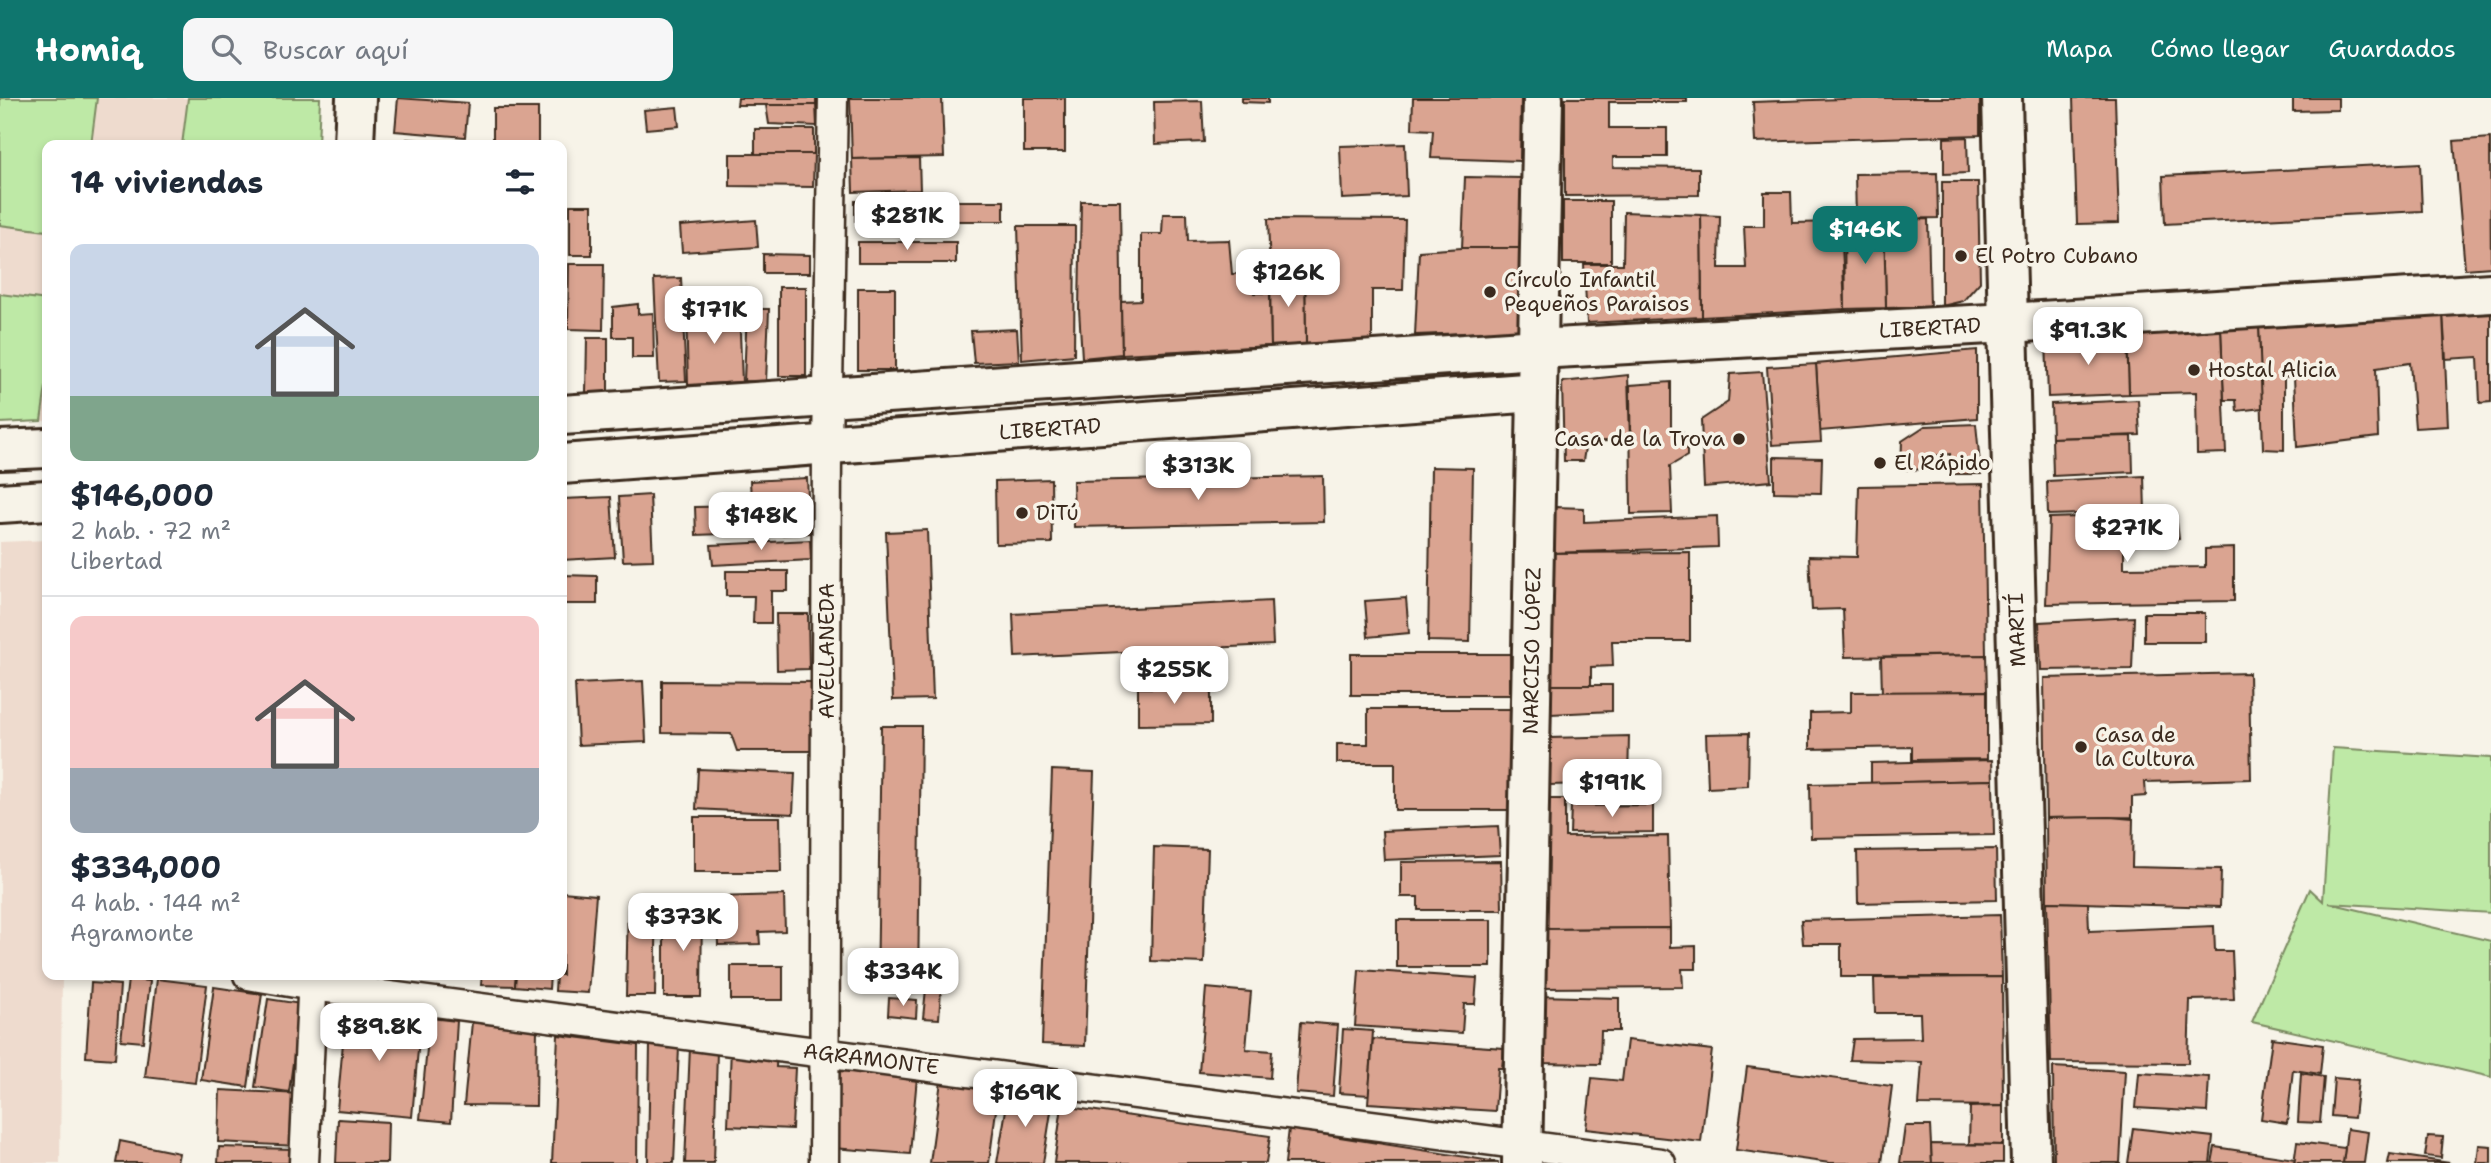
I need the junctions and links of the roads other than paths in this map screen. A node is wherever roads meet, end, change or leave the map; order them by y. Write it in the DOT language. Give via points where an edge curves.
graph roads {
  1 [pos="356,98"];
  2 [pos="834,98"];
  3 [pos="1543,98"];
  4 [pos="2002,98"];
  5 [pos="354,140"];
  6 [pos="2491,293"];
  7 [pos="2008,323"];
  8 [pos="1536,349"];
  9 [pos="1537,392"];
  10 [pos="828,396"];
  11 [pos="567,415"];
  12 [pos="827,446"];
  13 [pos="42,448"];
  14 [pos="0,450"];
  15 [pos="567,464"];
  16 [pos="42,500"];
  17 [pos="0,503"];
  18 [pos="313,980"];
  19 [pos="826,1053"];
  20 [pos="1522,1154"];
  21 [pos="304,1163"];
  22 [pos="824,1163"];
  23 [pos="1661,1163"];
  24 [pos="2031,1163"];
  1 -- 5 [label="main road"];
  2 -- 10 [label="street, AVELLANEDA"];
  3 -- 8 [label="main road"];
  4 -- 7 [label="main road, MARTÍ"];
  6 -- 7 [label="main road, LIBERTAD"];
  7 -- 8 [label="main road, LIBERTAD"];
  7 -- 24 [label="main road, MARTÍ"];
  8 -- 9 [label="main road"];
  8 -- 10 [label="main road, LIBERTAD"];
  9 -- 12 [label="main road, LIBERTAD"];
  9 -- 20 [label="main road, NARCISO LÓPEZ"];
  10 -- 11 [label="main road, LIBERTAD"];
  10 -- 12 [label="street, AVELLANEDA"];
  12 -- 15 [label="main road, LIBERTAD"];
  12 -- 19 [label="street, AVELLANEDA"];
  13 -- 14 [label="main road"];
  16 -- 17 [label="main road"];
  18 -- 19 [label="street, AGRAMONTE"];
  18 -- 21 [label="street"];
  19 -- 20 [label="street, AGRAMONTE"];
  19 -- 22 [label="street, AVELLANEDA"];
  20 -- 23 [label="street, AGRAMONTE"];
}
